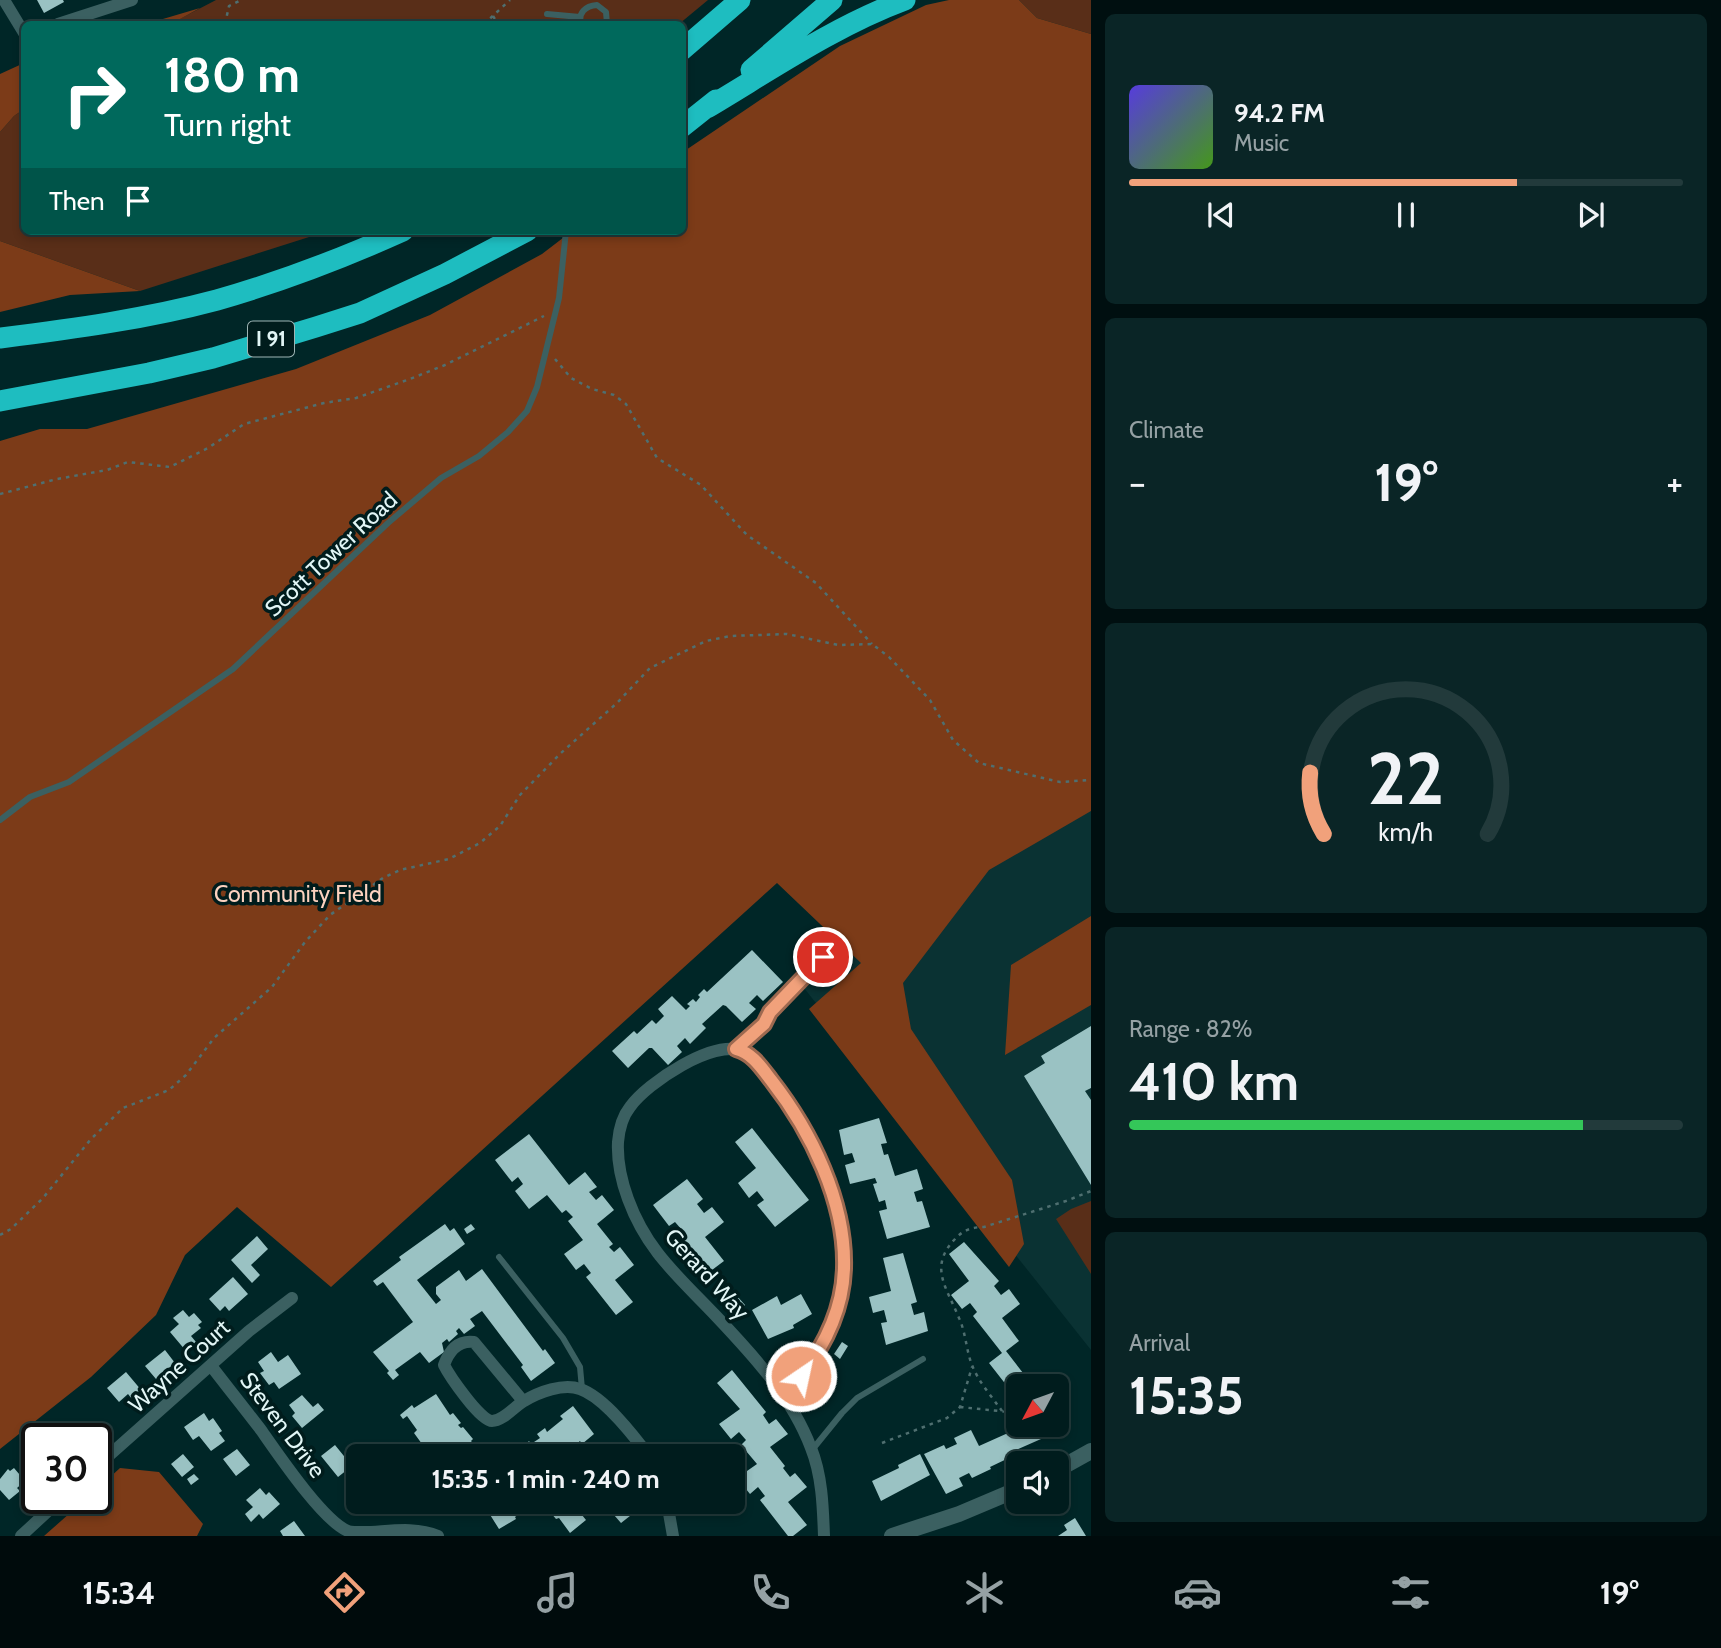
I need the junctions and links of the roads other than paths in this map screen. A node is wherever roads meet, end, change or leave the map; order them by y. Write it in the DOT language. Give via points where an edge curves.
graph roads {
  1 [pos="4,0"];
  2 [pos="132,0"];
  3 [pos="609,0"];
  4 [pos="740,0"];
  5 [pos="832,0"];
  6 [pos="905,0"];
  7 [pos="602,8"];
  8 [pos="547,14"];
  9 [pos="67,21"];
  10 [pos="580,21"];
  11 [pos="607,21"];
  12 [pos="21,28"];
  13 [pos="686,47"];
  14 [pos="707,108"];
  15 [pos="686,124"];
  16 [pos="394,235"];
  17 [pos="519,235"];
  18 [pos="565,235"];
  19 [pos="65,330"];
  20 [pos="0,332"];
  21 [pos="0,338"];
  22 [pos="0,401"];
  23 [pos="0,820"];
  24 [pos="823,957"];
  25 [pos="736,1049"];
  26 [pos="499,1257"];
  27 [pos="292,1298"];
  28 [pos="923,1359"];
  29 [pos="212,1367"];
  30 [pos="582,1389"];
  31 [pos="783,1396"];
  32 [pos="523,1401"];
  33 [pos="639,1444"];
  34 [pos="812,1450"];
  35 [pos="1091,1451"];
  36 [pos="112,1453"];
  37 [pos="1069,1463"];
  38 [pos="1006,1494"];
  39 [pos="45,1514"];
  40 [pos="669,1514"];
  41 [pos="21,1536"];
  42 [pos="438,1536"];
  43 [pos="673,1536"];
  44 [pos="824,1536"];
  45 [pos="892,1536"];
  1 -- 12 [label="street"];
  2 -- 9 [label="street"];
  3 -- 7 [label="lane"];
  4 -- 13 [label="highway"];
  5 -- 14 [label="highway"];
  6 -- 14 [label="highway" via="818,42"];
  7 -- 10 [label="lane" via="585,8"];
  7 -- 11 [label="lane"];
  8 -- 10 [label="lane"];
  14 -- 15 [label="highway"];
  16 -- 19 [label="highway, I 91" via="342,258 215,300"];
  17 -- 22 [label="highway, I 91" via="360,313 213,358"];
  18 -- 23 [label="lane, Scott Tower Road" via="559,299 537,387 527,411 508,432 441,478 388,523 233,669 69,782 30,797"];
  19 -- 20 [label="highway"];
  19 -- 21 [label="highway, I 91"];
  24 -- 25 [label="lane"];
  25 -- 31 [label="street" via="753,1058 801,1123 830,1191 843,1250 842,1286 834,1321 813,1361"];
  25 -- 31 [label="street, Gerard Way" via="707,1053 636,1099 620,1129 620,1173 649,1243"];
  26 -- 30 [label="lane" via="563,1338 580,1367"];
  27 -- 29 [label="street, Wayne Court"];
  28 -- 34 [label="lane" via="857,1398"];
  29 -- 36 [label="street, Wayne Court"];
  29 -- 42 [label="street, Steven Drive" via="294,1476 342,1527 353,1532 417,1531"];
  30 -- 32 [label="street" via="559,1388"];
  30 -- 33 [label="street"];
  31 -- 34 [label="street, Gerard Way"];
  32 -- 32 [label="street" via="499,1418 487,1420 448,1374 447,1357 457,1345 474,1342"];
  34 -- 44 [label="street, Gerard Way"];
  35 -- 37 [label="street"];
  38 -- 45 [label="street"];
  39 -- 41 [label="street"];
  40 -- 43 [label="street"];
}
